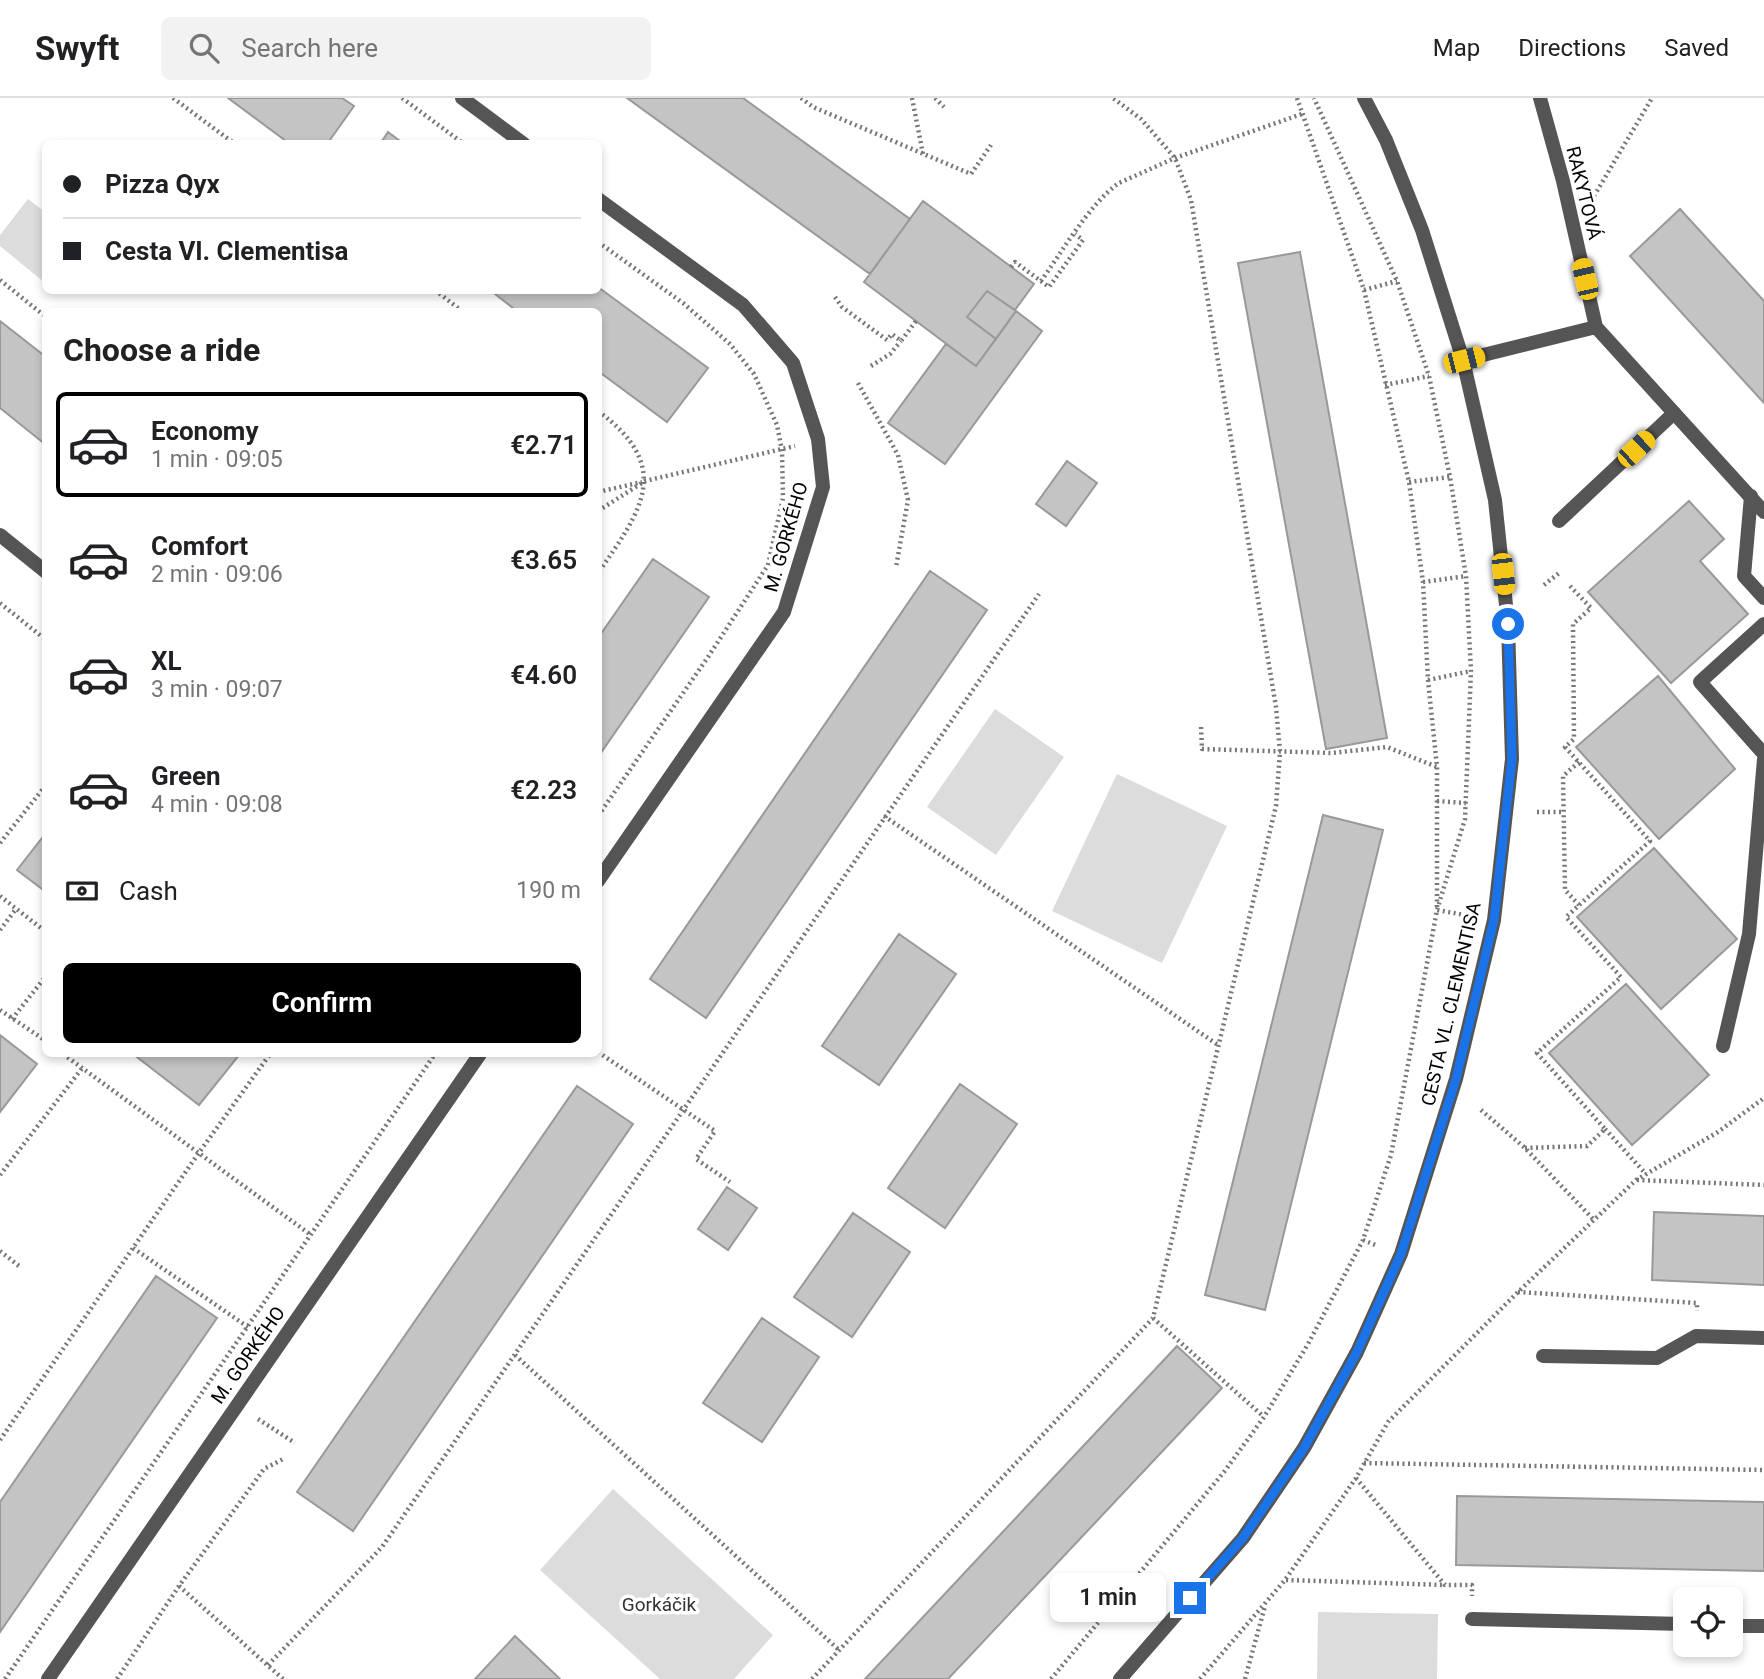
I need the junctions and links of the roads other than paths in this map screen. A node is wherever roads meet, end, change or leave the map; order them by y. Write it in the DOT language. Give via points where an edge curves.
graph roads {
  1 [pos="462,98"];
  2 [pos="1364,98"];
  3 [pos="1540,98"];
  4 [pos="519,140"];
  5 [pos="602,201"];
  6 [pos="1596,327"];
  7 [pos="1464,360"];
  8 [pos="1674,413"];
  9 [pos="1751,496"];
  10 [pos="1764,512"];
  11 [pos="1559,521"];
  12 [pos="0,535"];
  13 [pos="42,569"];
  14 [pos="1764,598"];
  15 [pos="1764,624"];
  16 [pos="1764,757"];
  17 [pos="602,875"];
  18 [pos="1723,1046"];
  19 [pos="478,1057"];
  20 [pos="1764,1338"];
  21 [pos="1543,1356"];
  22 [pos="1472,1619"];
  23 [pos="1673,1624"];
  24 [pos="1743,1626"];
  25 [pos="1764,1626"];
  26 [pos="48,1679"];
  27 [pos="1120,1679"];
  1 -- 4 [label="street"];
  2 -- 7 [label="street, CESTA VL. CLEMENTISA" via="1422,230"];
  3 -- 6 [label="street, RAKYTOVÁ"];
  5 -- 17 [label="street, M. GORKÉHO" via="743,305 793,363 818,439 823,487 784,612"];
  6 -- 7 [label="street"];
  6 -- 8 [label="street"];
  7 -- 27 [label="street, CESTA VL. CLEMENTISA" via="1495,499 1508,624 1512,759 1494,920 1456,1079 1405,1242 1357,1352 1304,1448 1243,1538"];
  8 -- 9 [label="street"];
  8 -- 11 [label="street"];
  9 -- 10 [label="street"];
  9 -- 14 [label="street" via="1744,576"];
  12 -- 13 [label="street"];
  15 -- 16 [label="street" via="1700,682"];
  16 -- 18 [label="street" via="1749,934"];
  19 -- 26 [label="street, M. GORKÉHO"];
  20 -- 21 [label="street" via="1696,1336 1657,1358"];
  22 -- 23 [label="street"];
  24 -- 25 [label="street"];
}
